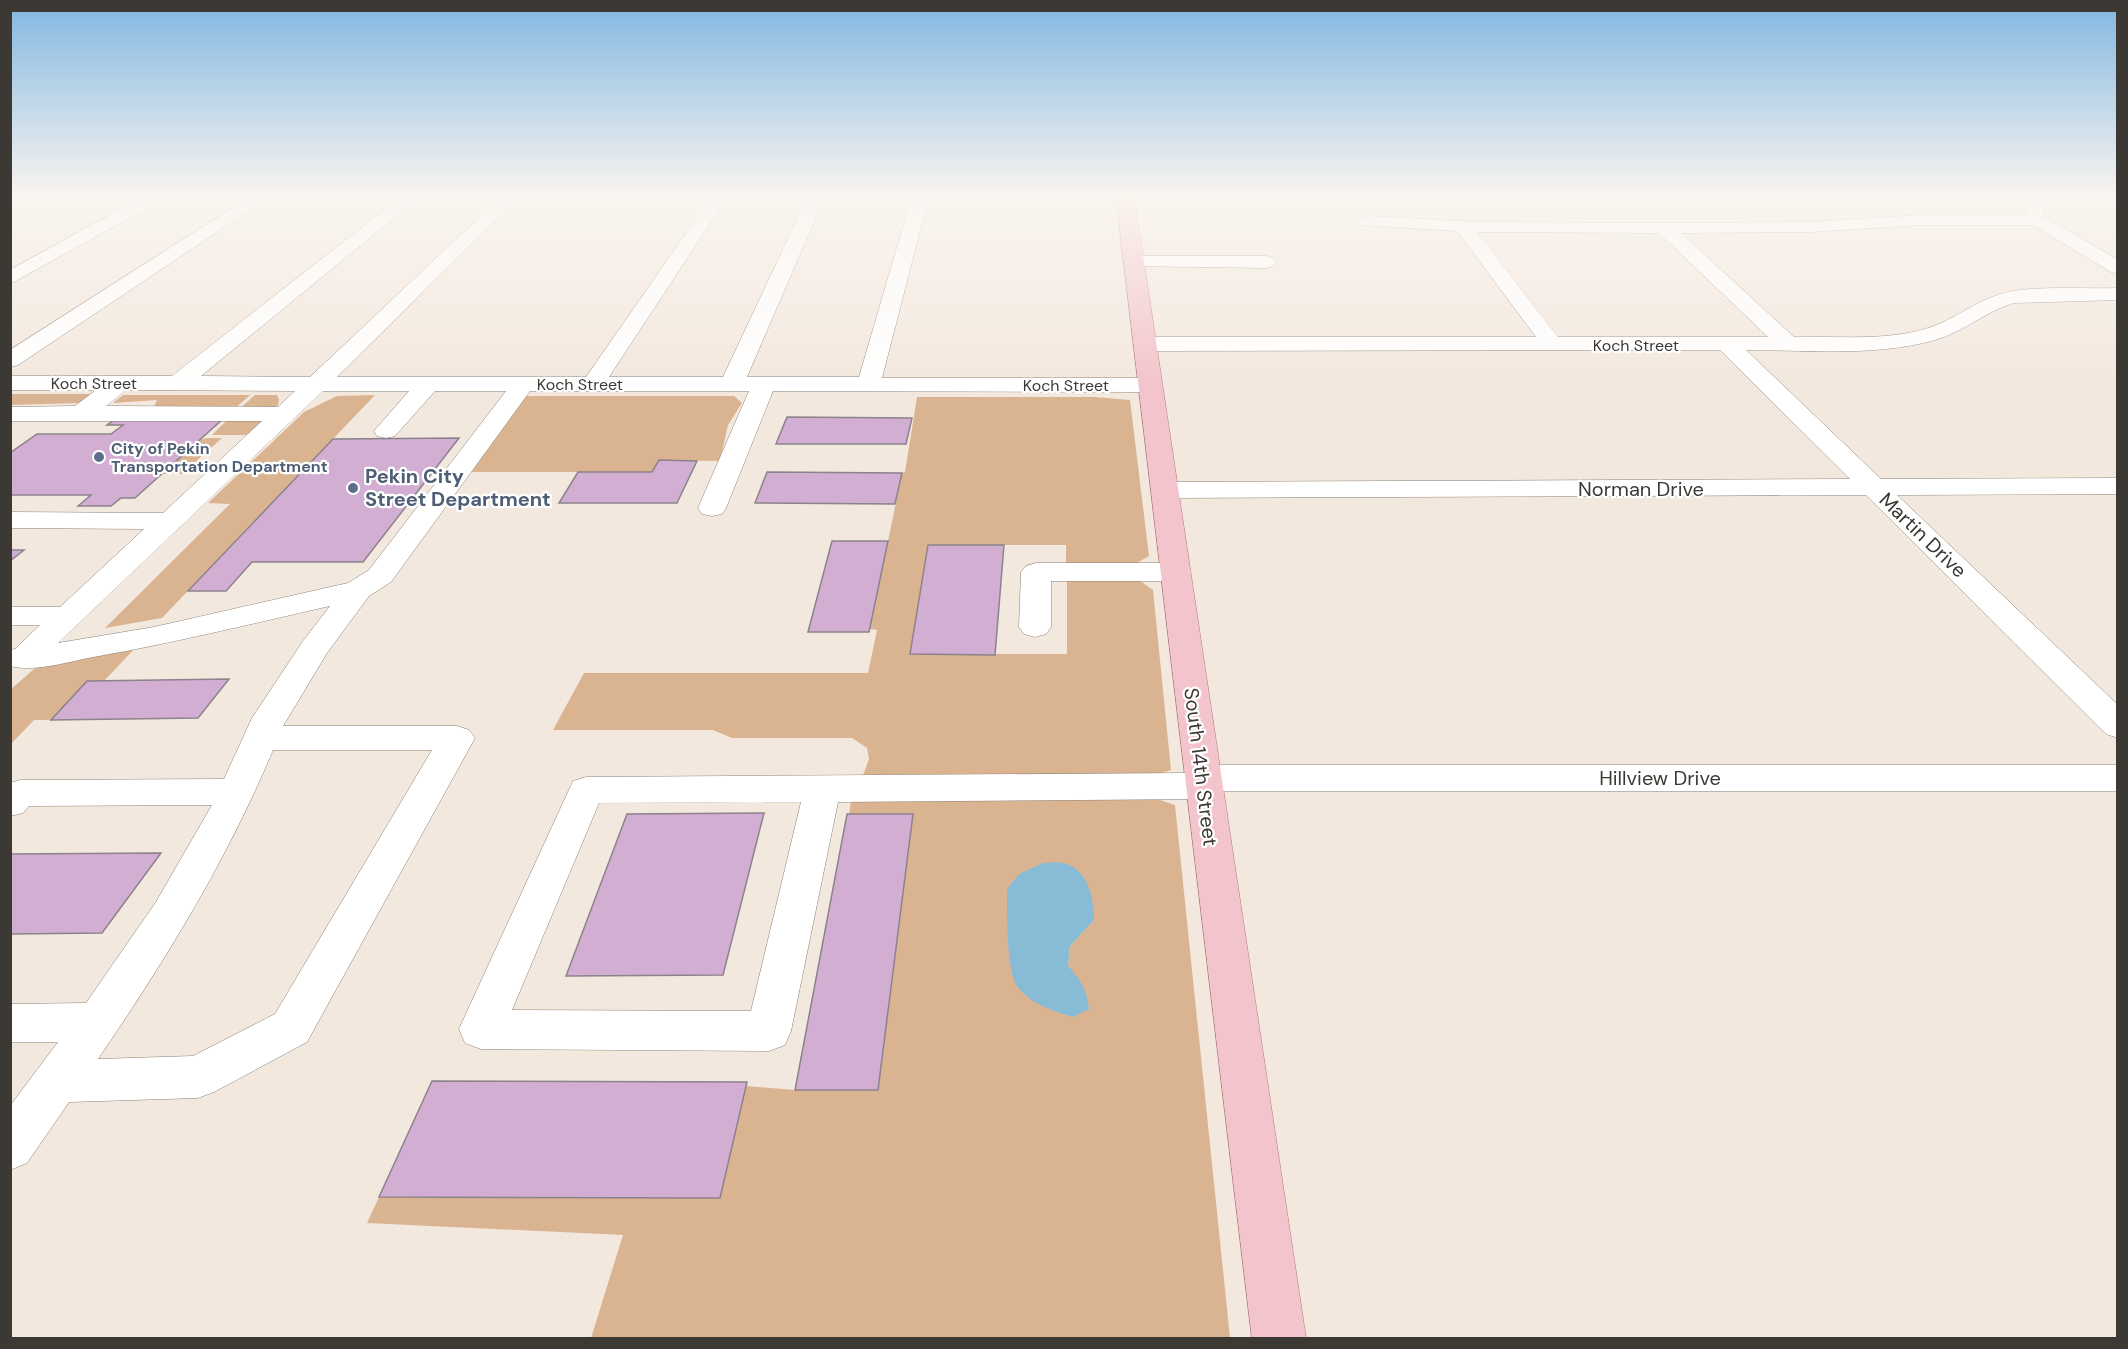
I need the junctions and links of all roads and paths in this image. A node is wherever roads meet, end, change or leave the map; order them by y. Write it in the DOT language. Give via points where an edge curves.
graph roads {
  1 [pos="44,259"];
  2 [pos="165,259"];
  3 [pos="333,259"];
  4 [pos="446,259"];
  5 [pos="677,259"];
  6 [pos="789,259"];
  7 [pos="904,259"];
  8 [pos="1134,259"];
  9 [pos="1488,259"];
  10 [pos="1697,259"];
  11 [pos="2103,259"];
  12 [pos="1134,262"];
  13 [pos="1266,262"];
  14 [pos="2118,268"];
  15 [pos="10,278"];
  16 [pos="2118,294"];
  17 [pos="1950,327"];
  18 [pos="1978,336"];
  19 [pos="1146,344"];
  20 [pos="1553,345"];
  21 [pos="1728,345"];
  22 [pos="1790,345"];
  23 [pos="10,360"];
  24 [pos="10,383"];
  25 [pos="121,383"];
  26 [pos="178,383"];
  27 [pos="317,383"];
  28 [pos="428,384"];
  29 [pos="523,384"];
  30 [pos="592,384"];
  31 [pos="732,384"];
  32 [pos="764,384"];
  33 [pos="869,384"];
  34 [pos="1149,385"];
  35 [pos="81,413"];
  36 [pos="285,414"];
  37 [pos="15,418"];
  38 [pos="386,431"];
  39 [pos="2118,486"];
  40 [pos="1875,488"];
  41 [pos="1166,490"];
  42 [pos="712,508"];
  43 [pos="10,520"];
  44 [pos="171,521"];
  45 [pos="1176,572"];
  46 [pos="358,590"];
  47 [pos="10,616"];
  48 [pos="69,616"];
  49 [pos="1035,627"];
  50 [pos="19,658"];
  51 [pos="2118,726"];
  52 [pos="260,738"];
  53 [pos="2118,778"];
  54 [pos="1203,782"];
  55 [pos="822,789"];
  56 [pos="237,792"];
  57 [pos="10,803"];
  58 [pos="98,1022"];
  59 [pos="10,1023"];
  60 [pos="56,1081"];
  61 [pos="10,1147"];
  62 [pos="1279,1338"];
  1 -- 15 [label="street"];
  2 -- 23 [label="street"];
  3 -- 26 [label="street"];
  4 -- 27 [label="street"];
  5 -- 30 [label="street"];
  6 -- 31 [label="street"];
  7 -- 33 [label="street"];
  8 -- 12 [label="main road, South 14th Street"];
  9 -- 20 [label="street"];
  10 -- 22 [label="street"];
  11 -- 14 [label="street"];
  12 -- 13 [label="street"];
  12 -- 19 [label="main road, South 14th Street"];
  16 -- 17 [label="street, Koch Street" via="2014,297 1991,303"];
  17 -- 18 [label="street"];
  17 -- 22 [label="street, Koch Street" via="1903,340"];
  19 -- 20 [label="street, Koch Street"];
  19 -- 34 [label="main road, South 14th Street"];
  20 -- 21 [label="street, Koch Street"];
  21 -- 22 [label="street, Koch Street"];
  21 -- 40 [label="street, Martin Drive"];
  24 -- 25 [label="street, Koch Street"];
  25 -- 26 [label="street, Koch Street"];
  25 -- 35 [label="street"];
  26 -- 27 [label="street, Koch Street"];
  27 -- 28 [label="street, Koch Street"];
  27 -- 36 [label="street"];
  28 -- 29 [label="street, Koch Street"];
  28 -- 38 [label="street"];
  29 -- 30 [label="street, Koch Street"];
  29 -- 46 [label="street" via="380,576"];
  30 -- 31 [label="street, Koch Street"];
  31 -- 32 [label="street, Koch Street"];
  32 -- 33 [label="street, Koch Street"];
  32 -- 42 [label="street"];
  33 -- 34 [label="street, Koch Street"];
  34 -- 41 [label="main road, South 14th Street"];
  35 -- 36 [label="street"];
  35 -- 37 [label="street"];
  36 -- 44 [label="street"];
  39 -- 40 [label="street, Norman Drive"];
  40 -- 41 [label="street, Norman Drive"];
  40 -- 51 [label="street, Martin Drive"];
  41 -- 45 [label="main road, South 14th Street"];
  43 -- 44 [label="street"];
  44 -- 48 [label="street"];
  45 -- 49 [label="street" via="1036,572"];
  45 -- 54 [label="main road, South 14th Street"];
  46 -- 50 [label="street" via="153,637"];
  46 -- 52 [label="street" via="314,648"];
  47 -- 48 [label="street"];
  48 -- 50 [label="street"];
  52 -- 56 [label="street"];
  52 -- 60 [label="street" via="457,738 291,1028 198,1077"];
  53 -- 54 [label="street, Hillview Drive"];
  54 -- 55 [label="street, Hillview Drive"];
  54 -- 62 [label="main road, South 14th Street"];
  55 -- 55 [label="street, Hillview Drive" via="585,790 482,1029 769,1031"];
  56 -- 57 [label="street" via="20,793"];
  56 -- 58 [label="street" via="170,914"];
  58 -- 59 [label="street"];
  58 -- 60 [label="street"];
  60 -- 61 [label="street"];
}
